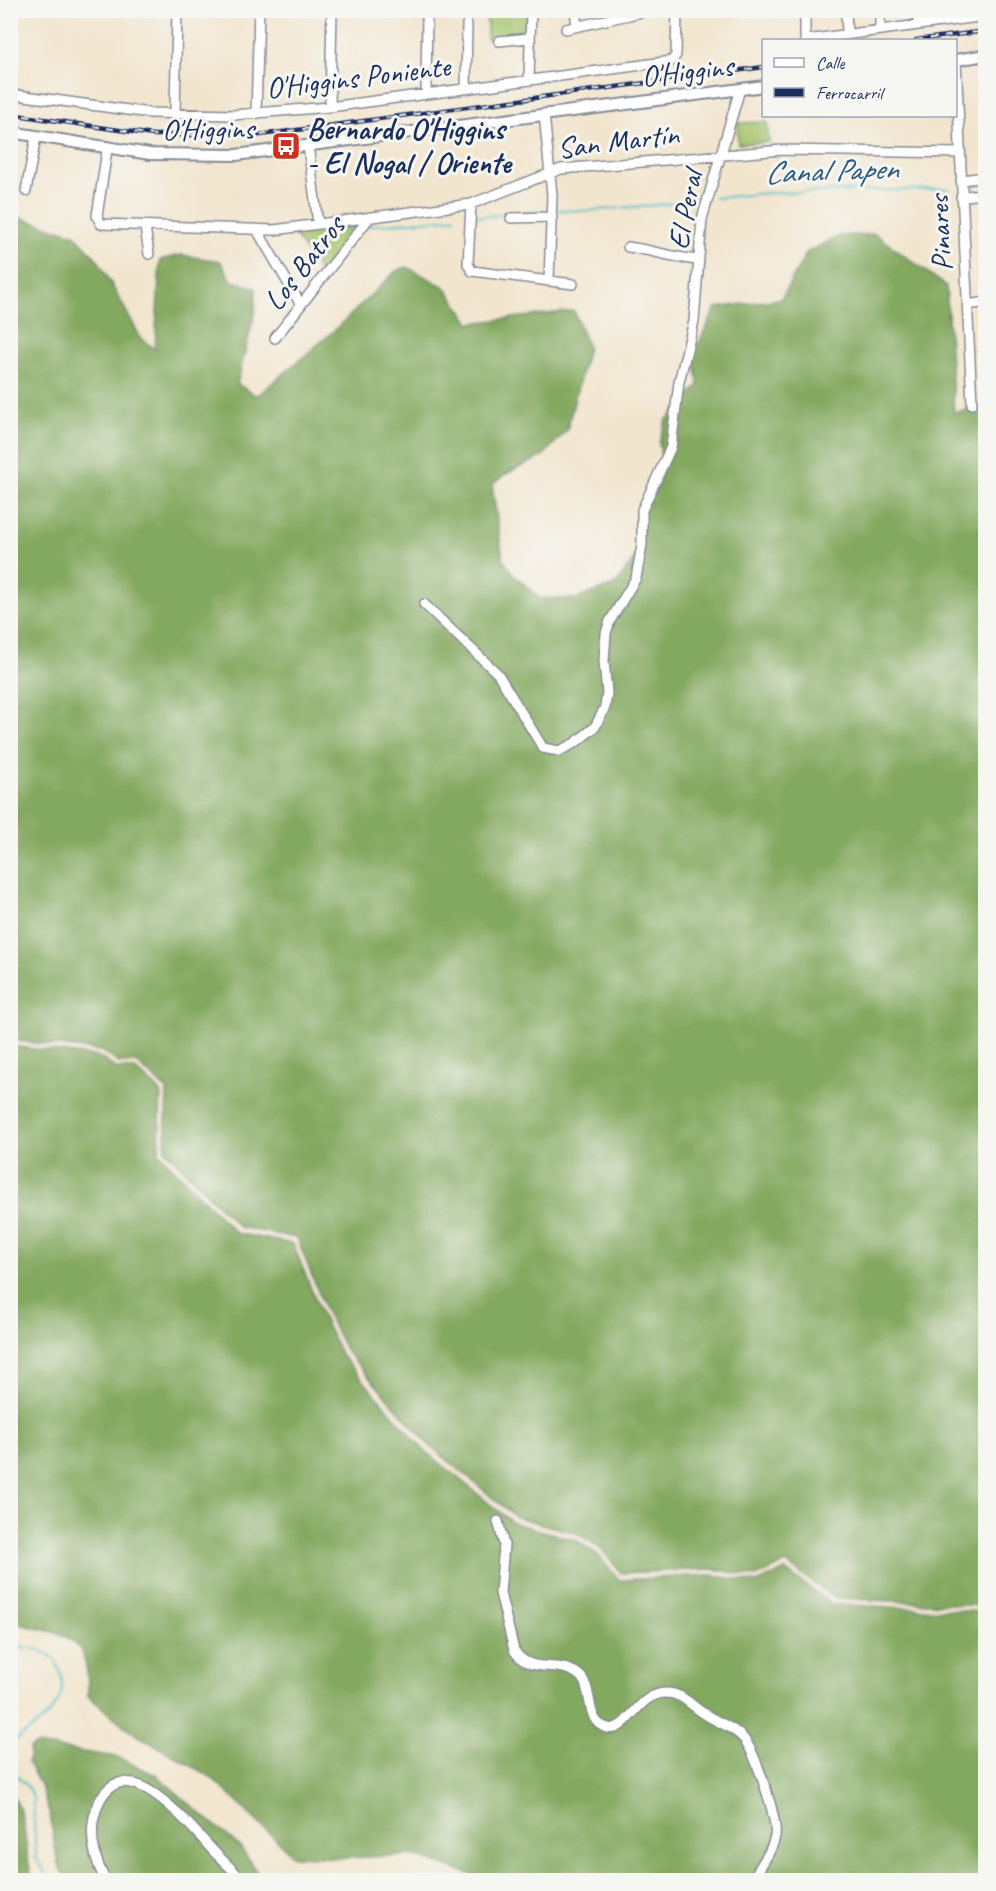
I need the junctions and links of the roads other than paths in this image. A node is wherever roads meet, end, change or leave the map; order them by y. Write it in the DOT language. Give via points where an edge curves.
graph roads {
  1 [pos="177,10"];
  2 [pos="259,10"];
  3 [pos="332,10"];
  4 [pos="427,10"];
  5 [pos="531,10"];
  6 [pos="575,10"];
  7 [pos="651,10"];
  8 [pos="677,10"];
  9 [pos="806,10"];
  10 [pos="846,10"];
  11 [pos="880,10"];
  12 [pos="918,10"];
  13 [pos="960,15"];
  14 [pos="986,16"];
  15 [pos="467,24"];
  16 [pos="918,24"];
  17 [pos="577,26"];
  18 [pos="566,28"];
  19 [pos="880,29"];
  20 [pos="847,34"];
  21 [pos="530,38"];
  22 [pos="806,39"];
  23 [pos="813,39"];
  24 [pos="499,41"];
  25 [pos="986,56"];
  26 [pos="957,60"];
  27 [pos="530,80"];
  28 [pos="957,83"];
  29 [pos="762,86"];
  30 [pos="466,88"];
  31 [pos="740,89"];
  32 [pos="10,94"];
  33 [pos="426,94"];
  34 [pos="330,107"];
  35 [pos="256,114"];
  36 [pos="544,114"];
  37 [pos="175,115"];
  38 [pos="10,132"];
  39 [pos="36,137"];
  40 [pos="308,146"];
  41 [pos="107,150"];
  42 [pos="960,153"];
  43 [pos="721,154"];
  44 [pos="551,171"];
  45 [pos="986,177"];
  46 [pos="961,180"];
  47 [pos="27,191"];
  48 [pos="986,193"];
  49 [pos="961,197"];
  50 [pos="471,204"];
  51 [pos="370,217"];
  52 [pos="552,217"];
  53 [pos="511,218"];
  54 [pos="318,224"];
  55 [pos="145,227"];
  56 [pos="257,230"];
  57 [pos="628,247"];
  58 [pos="149,254"];
  59 [pos="699,260"];
  60 [pos="549,281"];
  61 [pos="573,284"];
  62 [pos="986,302"];
  63 [pos="301,305"];
  64 [pos="968,305"];
  65 [pos="276,338"];
  66 [pos="972,404"];
  67 [pos="424,604"];
  68 [pos="498,1521"];
  69 [pos="105,1881"];
  70 [pos="242,1881"];
  71 [pos="752,1881"];
  1 -- 37 [label="street"];
  2 -- 35 [label="street"];
  3 -- 34 [label="street"];
  4 -- 33 [label="street"];
  5 -- 21 [label="street"];
  6 -- 17 [label="street"];
  7 -- 17 [label="street"];
  8 -- 27 [label="street, O'Higgins Poniente" via="675,59"];
  9 -- 22 [label="street"];
  10 -- 20 [label="street"];
  11 -- 19 [label="street"];
  12 -- 16 [label="street"];
  13 -- 14 [label="street"];
  13 -- 16 [label="street"];
  15 -- 30 [label="street"];
  16 -- 19 [label="street"];
  17 -- 18 [label="street"];
  19 -- 20 [label="street"];
  20 -- 23 [label="street"];
  21 -- 24 [label="street"];
  21 -- 27 [label="street"];
  25 -- 26 [label="street"];
  27 -- 30 [label="street, O'Higgins Poniente"];
  28 -- 42 [label="street, Pinares"];
  29 -- 31 [label="street, O'Higgins"];
  30 -- 33 [label="street, O'Higgins Poniente"];
  31 -- 36 [label="street, O'Higgins"];
  31 -- 43 [label="street, El Peral"];
  32 -- 37 [label="street, O'Higgins Poniente"];
  33 -- 34 [label="street, O'Higgins Poniente"];
  34 -- 35 [label="street, O'Higgins Poniente"];
  35 -- 37 [label="street, O'Higgins Poniente"];
  36 -- 40 [label="street, O'Higgins"];
  36 -- 44 [label="street"];
  38 -- 39 [label="street, O'Higgins"];
  39 -- 41 [label="street, O'Higgins"];
  39 -- 47 [label="street"];
  40 -- 41 [label="street, O'Higgins" via="220,156"];
  40 -- 54 [label="street"];
  41 -- 55 [label="street, San Martín" via="98,222 105,226"];
  42 -- 43 [label="street, San Martín" via="802,149"];
  42 -- 46 [label="street, Pinares"];
  43 -- 44 [label="street, San Martín"];
  43 -- 59 [label="street, El Peral" via="704,213"];
  44 -- 50 [label="street, San Martín"];
  44 -- 52 [label="street"];
  45 -- 46 [label="street"];
  46 -- 49 [label="street, Pinares"];
  48 -- 49 [label="street"];
  49 -- 64 [label="street, Pinares"];
  50 -- 51 [label="street, San Martín"];
  50 -- 60 [label="street" via="470,269"];
  51 -- 54 [label="street, San Martín"];
  51 -- 63 [label="street, Los Batros"];
  52 -- 53 [label="street"];
  52 -- 60 [label="street"];
  54 -- 56 [label="street, San Martín"];
  55 -- 56 [label="street, San Martín"];
  55 -- 58 [label="street"];
  56 -- 63 [label="street"];
  57 -- 59 [label="street"];
  59 -- 67 [label="street, El Peral" via="696,308 679,382 672,441 642,510 642,546 636,578 608,627 604,650 607,700 590,733 559,751 540,746 498,675"];
  60 -- 61 [label="street"];
  62 -- 64 [label="street"];
  63 -- 65 [label="street, Los Batros"];
  64 -- 66 [label="street, Pinares"];
  68 -- 71 [label="street" via="504,1545 500,1593 514,1650 520,1658 532,1666 579,1674 587,1686 592,1712 605,1728 622,1725 646,1698 672,1693 732,1728 748,1743 776,1828 770,1849"];
  69 -- 70 [label="street" via="94,1853 93,1821 103,1795 124,1783 140,1786 169,1802"];
}
